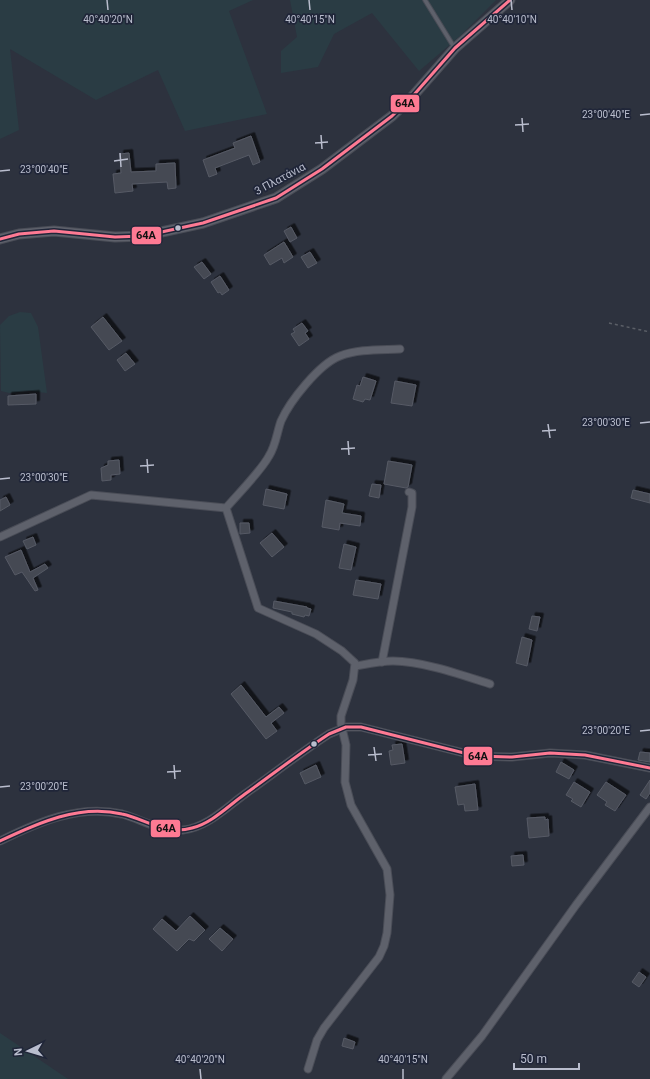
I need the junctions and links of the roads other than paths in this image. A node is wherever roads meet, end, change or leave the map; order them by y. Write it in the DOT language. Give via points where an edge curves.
graph roads {
  1 [pos="425,0"];
  2 [pos="510,0"];
  3 [pos="455,48"];
  4 [pos="0,239"];
  5 [pos="400,349"];
  6 [pos="408,492"];
  7 [pos="226,508"];
  8 [pos="0,537"];
  9 [pos="382,662"];
  10 [pos="356,666"];
  11 [pos="490,684"];
  12 [pos="342,728"];
  13 [pos="650,768"];
  14 [pos="650,807"];
  15 [pos="0,841"];
  16 [pos="308,1069"];
  17 [pos="446,1079"];
  1 -- 3 [label="lane"];
  2 -- 3 [label="street, 3 Πλατάνια"];
  3 -- 4 [label="street, 3 Πλατάνια" via="405,104 373,131 313,176 261,204 203,223 143,236 115,237 54,231 19,234"];
  5 -- 7 [label="street" via="368,350 339,356 318,372 291,404 281,422 269,456"];
  6 -- 9 [label="street" via="414,497"];
  7 -- 8 [label="street" via="91,495"];
  7 -- 10 [label="street" via="258,608 316,634 348,655"];
  9 -- 10 [label="street"];
  9 -- 11 [label="street" via="400,661"];
  10 -- 12 [label="street" via="341,716"];
  12 -- 13 [label="street" via="375,730 476,756 512,757 550,753 585,755"];
  12 -- 15 [label="street" via="319,741 222,812 191,828 169,829 121,814 96,811 54,818"];
  12 -- 16 [label="street" via="346,745 345,782 348,798 388,869 390,895 387,933 379,956 320,1034"];
  14 -- 17 [label="street" via="482,1036"];
}
